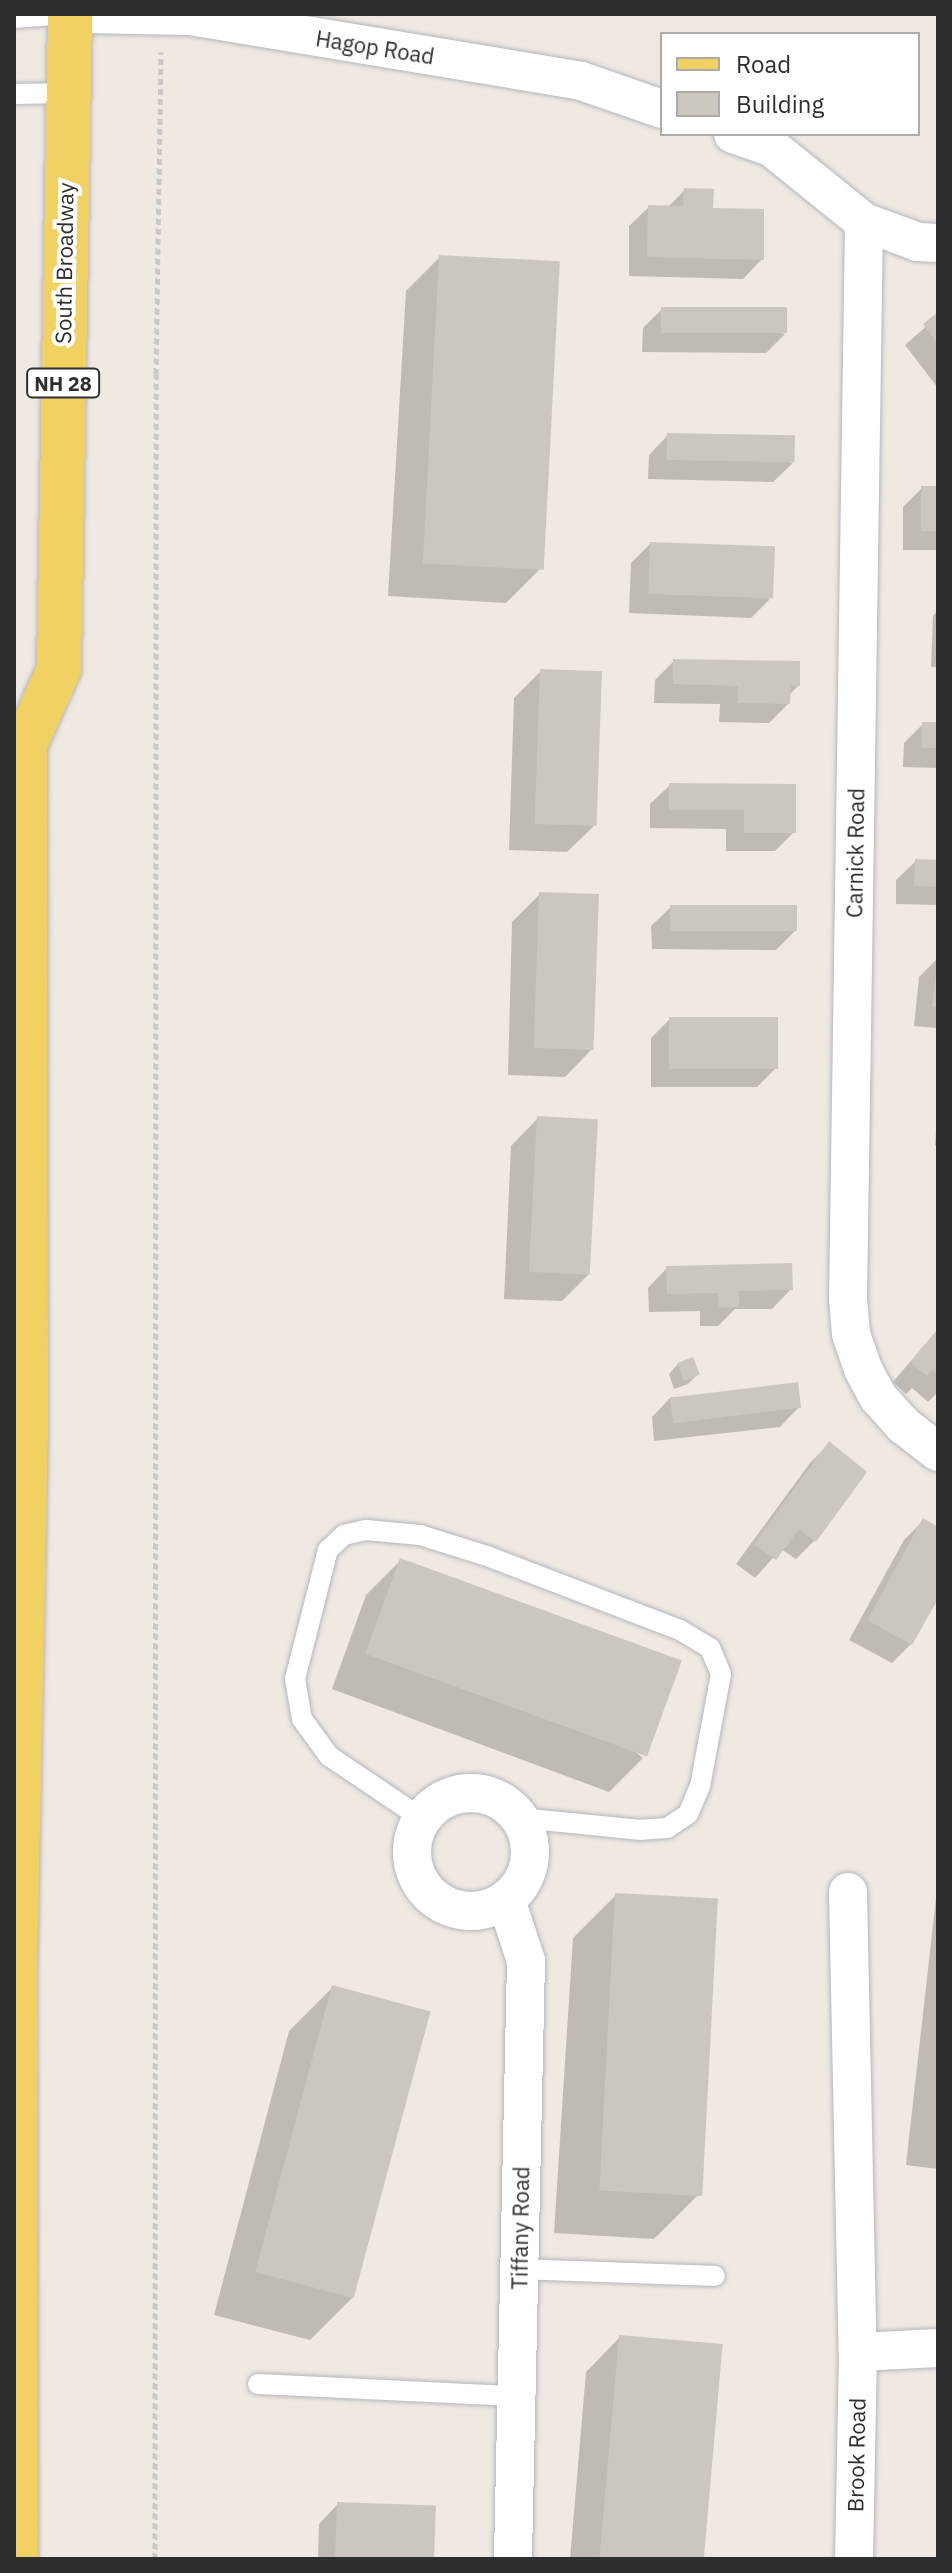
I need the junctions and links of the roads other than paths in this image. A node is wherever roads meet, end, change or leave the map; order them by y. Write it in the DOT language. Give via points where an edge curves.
graph roads {
  1 [pos="68,14"];
  2 [pos="83,14"];
  3 [pos="14,18"];
  4 [pos="67,93"];
  5 [pos="14,94"];
  6 [pos="660,108"];
  7 [pos="739,136"];
  8 [pos="864,222"];
  9 [pos="938,243"];
  10 [pos="20,735"];
  11 [pos="938,1452"];
  12 [pos="421,1818"];
  13 [pos="520,1818"];
  14 [pos="15,1819"];
  15 [pos="848,1892"];
  16 [pos="506,1900"];
  17 [pos="15,1973"];
  18 [pos="15,2136"];
  19 [pos="519,2269"];
  20 [pos="715,2276"];
  21 [pos="938,2348"];
  22 [pos="858,2352"];
  23 [pos="258,2384"];
  24 [pos="516,2396"];
  25 [pos="16,2559"];
  26 [pos="513,2559"];
  27 [pos="854,2559"];
  1 -- 3 [label="lane"];
  1 -- 4 [label="main road, South Broadway / NH 28"];
  2 -- 6 [label="street, Hagop Road" via="190,16 581,81"];
  4 -- 5 [label="lane"];
  4 -- 10 [label="main road, South Broadway / NH 28" via="59,669"];
  7 -- 8 [label="street" via="771,147"];
  8 -- 9 [label="street" via="918,242"];
  8 -- 11 [label="street, Carnick Road" via="848,1299 851,1334 878,1397"];
  10 -- 14 [label="main road, South Broadway / NH 28" via="26,1431"];
  12 -- 13 [label="street" via="444,1800 471,1792 490,1795"];
  12 -- 13 [label="lane" via="329,1756 302,1719 295,1679 328,1550 344,1535 366,1530 420,1535 680,1630 710,1648 721,1674 700,1786 688,1814 667,1828 641,1830"];
  12 -- 16 [label="street" via="411,1856 426,1891 457,1910 475,1912"];
  13 -- 16 [label="street" via="531,1854 523,1880"];
  14 -- 17 [label="main road, South Broadway / NH 28"];
  15 -- 22 [label="street, Brook Road"];
  16 -- 19 [label="street, Tiffany Road" via="526,1961"];
  17 -- 18 [label="main road, South Broadway / NH 28"];
  18 -- 25 [label="main road, South Broadway / NH 28"];
  19 -- 20 [label="lane"];
  19 -- 24 [label="street, Tiffany Road"];
  21 -- 22 [label="street"];
  22 -- 27 [label="street, Brook Road"];
  23 -- 24 [label="lane"];
  24 -- 26 [label="street, Tiffany Road"];
}
